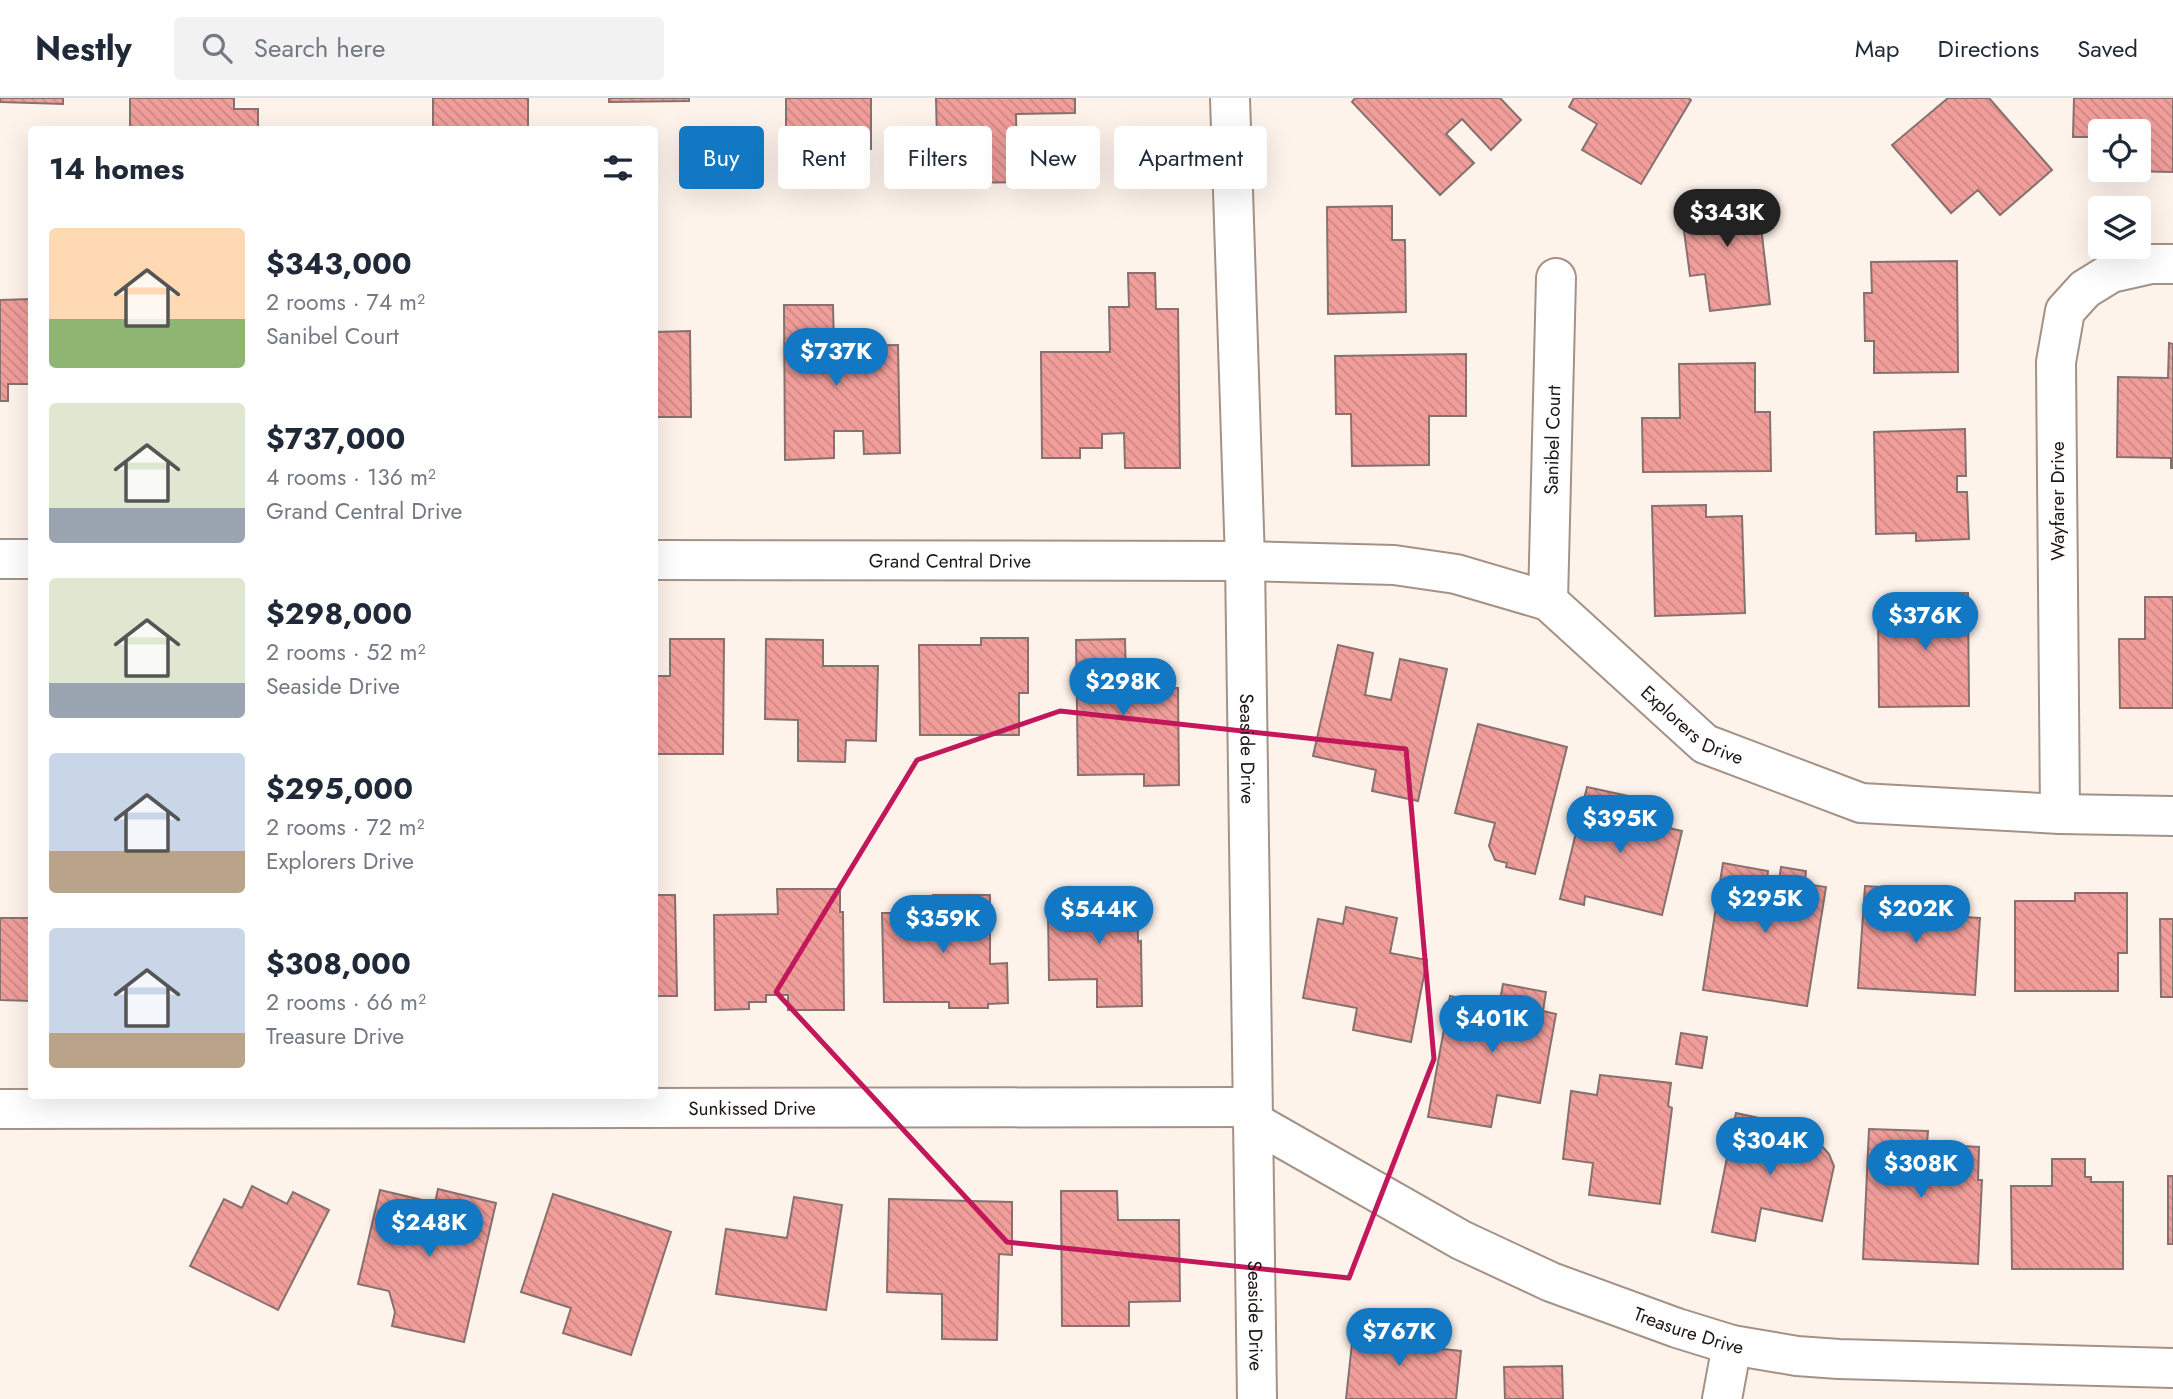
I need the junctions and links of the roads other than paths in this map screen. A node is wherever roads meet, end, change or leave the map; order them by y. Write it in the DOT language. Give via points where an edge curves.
graph roads {
  1 [pos="1230,98"];
  2 [pos="2173,264"];
  3 [pos="1556,278"];
  4 [pos="0,559"];
  5 [pos="28,559"];
  6 [pos="658,560"];
  7 [pos="1245,561"];
  8 [pos="1548,601"];
  9 [pos="2060,814"];
  10 [pos="2173,816"];
  11 [pos="0,1109"];
  12 [pos="1252,1114"];
  13 [pos="1732,1345"];
  14 [pos="2173,1368"];
  15 [pos="1257,1399"];
  16 [pos="1722,1399"];
  1 -- 7 [label="street, Seaside Drive"];
  2 -- 9 [label="street, Wayfarer Drive" via="2111,273 2085,289 2065,311 2056,362"];
  3 -- 8 [label="street, Sanibel Court"];
  4 -- 5 [label="street"];
  6 -- 7 [label="street, Grand Central Drive"];
  7 -- 8 [label="street, Explorers Drive" via="1394,565 1456,574"];
  7 -- 12 [label="street, Seaside Drive"];
  8 -- 9 [label="street, Explorers Drive" via="1704,744 1861,803"];
  9 -- 10 [label="street, Explorers Drive"];
  11 -- 12 [label="street, Sunkissed Drive"];
  12 -- 13 [label="street, Treasure Drive" via="1461,1240 1631,1312"];
  12 -- 15 [label="street, Seaside Drive"];
  13 -- 14 [label="street, Treasure Drive" via="1839,1359"];
  13 -- 16 [label="street"];
}
